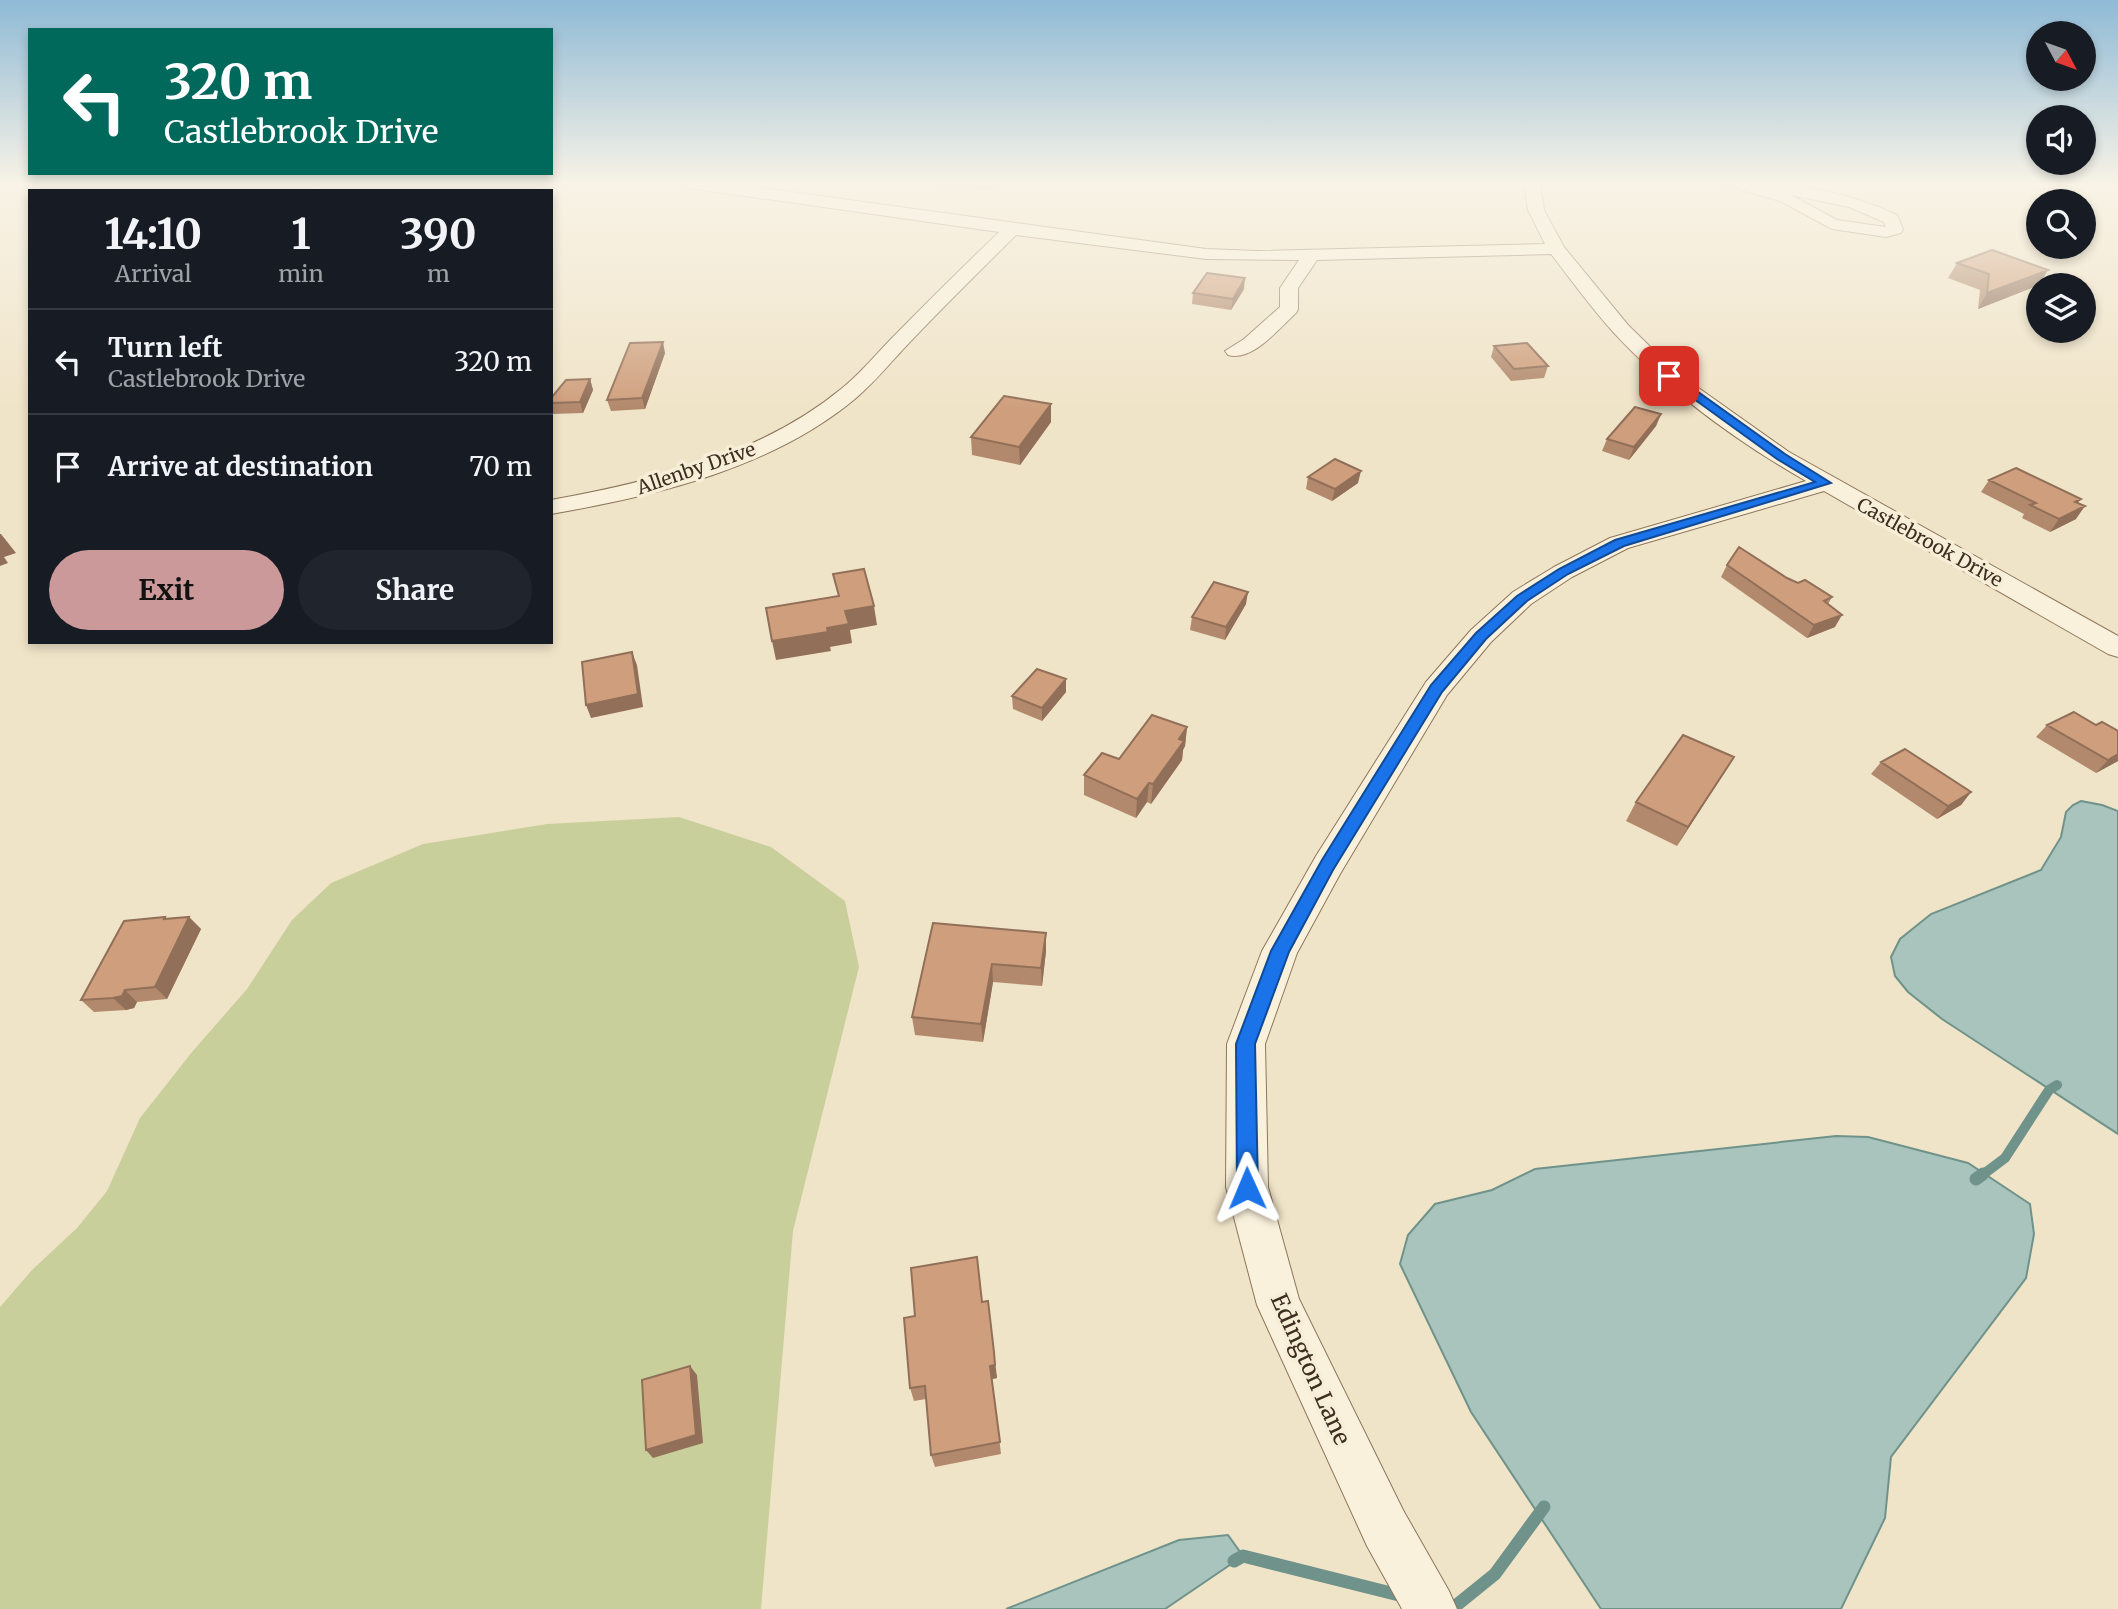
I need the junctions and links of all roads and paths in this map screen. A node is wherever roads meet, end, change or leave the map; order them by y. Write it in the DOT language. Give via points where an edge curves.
graph roads {
  1 [pos="983,258"];
  2 [pos="1310,258"];
  3 [pos="1563,258"];
  4 [pos="1236,351"];
  5 [pos="1825,483"];
  6 [pos="553,507"];
  7 [pos="2118,648"];
  8 [pos="1432,1609"];
  1 -- 6 [label="street, Allenby Drive" via="847,394 798,426 696,472"];
  2 -- 4 [label="street" via="1289,288 1289,309"];
  3 -- 5 [label="street, Castlebrook Drive" via="1621,329 1669,376"];
  5 -- 7 [label="street, Castlebrook Drive"];
  5 -- 8 [label="street, Edington Lane" via="1619,543 1522,598 1481,636 1436,689 1328,865 1280,951 1246,1044 1247,1188 1279,1305 1385,1528"];
}
